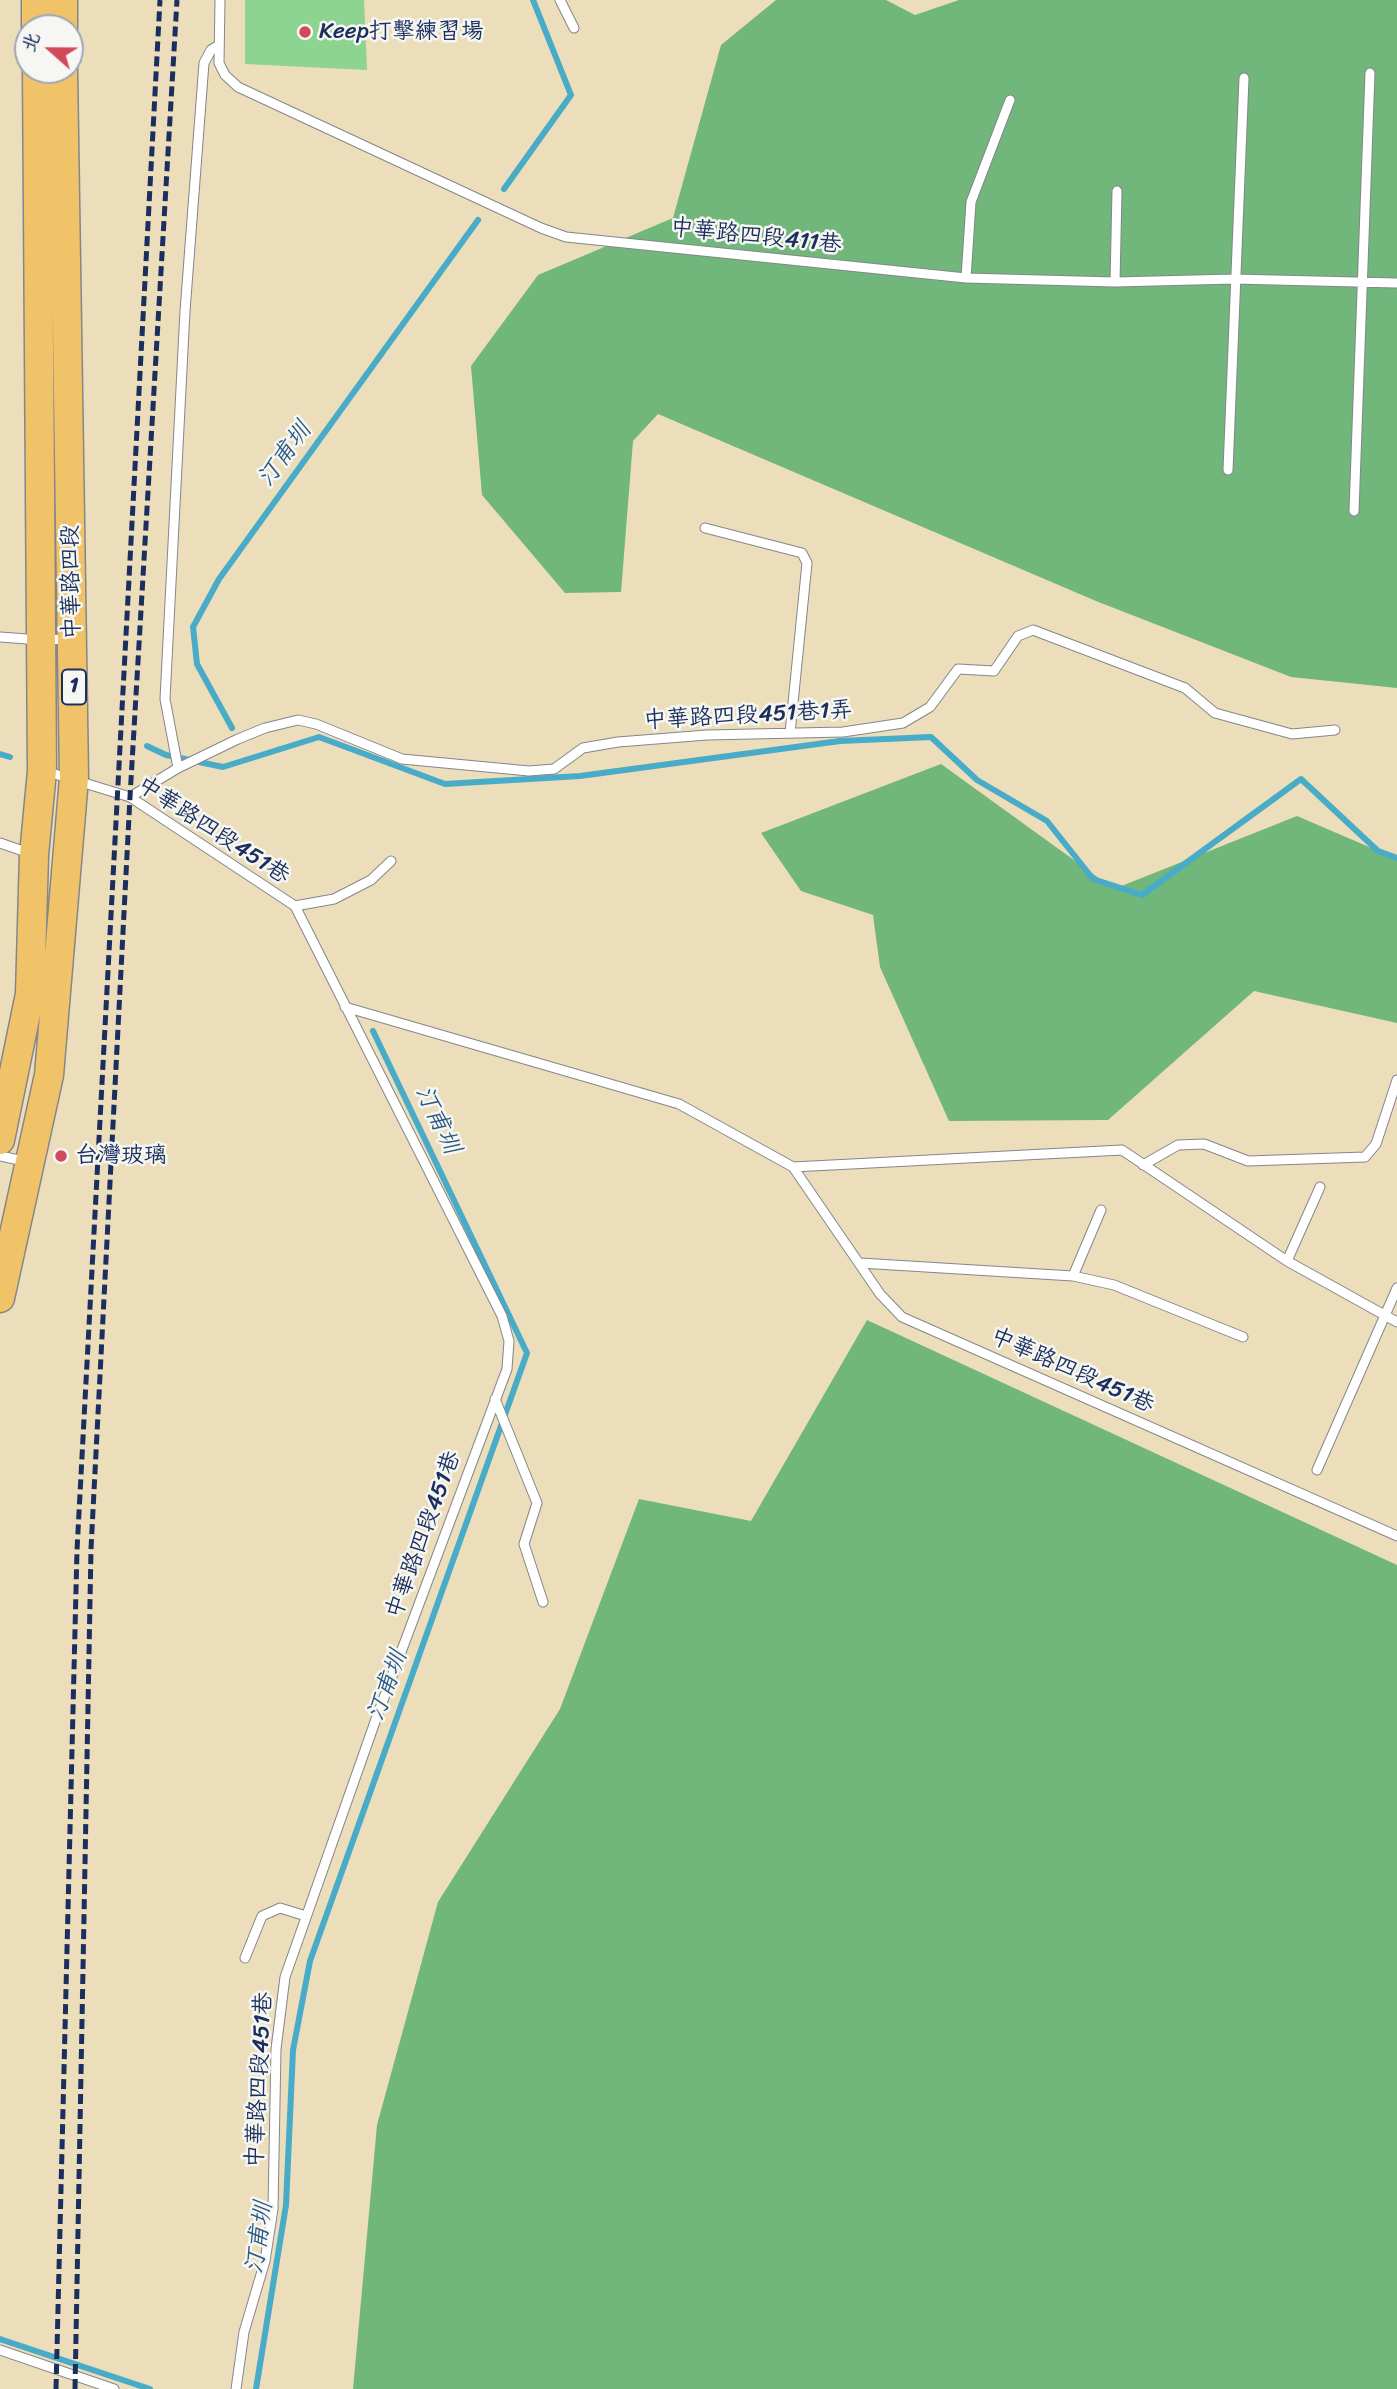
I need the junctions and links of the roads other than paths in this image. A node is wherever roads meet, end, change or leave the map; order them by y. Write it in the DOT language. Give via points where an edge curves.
graph roads {
  1 [pos="220,0"];
  2 [pos="560,0"];
  3 [pos="574,28"];
  4 [pos="219,45"];
  5 [pos="1370,73"];
  6 [pos="1244,78"];
  7 [pos="37,84"];
  8 [pos="64,84"];
  9 [pos="1010,100"];
  10 [pos="1117,191"];
  11 [pos="966,278"];
  12 [pos="1234,279"];
  13 [pos="1115,282"];
  14 [pos="1360,282"];
  15 [pos="1397,284"];
  16 [pos="1228,470"];
  17 [pos="1354,511"];
  18 [pos="705,528"];
  19 [pos="0,637"];
  20 [pos="74,638"];
  21 [pos="41,640"];
  22 [pos="1335,730"];
  23 [pos="790,733"];
  24 [pos="178,768"];
  25 [pos="42,771"];
  26 [pos="74,778"];
  27 [pos="130,797"];
  28 [pos="0,843"];
  29 [pos="34,855"];
  30 [pos="391,861"];
  31 [pos="295,906"];
  32 [pos="345,1007"];
  33 [pos="1397,1080"];
  34 [pos="0,1140"];
  35 [pos="0,1156"];
  36 [pos="30,1162"];
  37 [pos="1143,1165"];
  38 [pos="793,1167"];
  39 [pos="1320,1187"];
  40 [pos="1101,1210"];
  41 [pos="1287,1261"];
  42 [pos="860,1263"];
  43 [pos="1073,1276"];
  44 [pos="1397,1288"];
  45 [pos="0,1297"];
  46 [pos="1385,1316"];
  47 [pos="1397,1322"];
  48 [pos="1243,1338"];
  49 [pos="495,1399"];
  50 [pos="1317,1470"];
  51 [pos="1397,1536"];
  52 [pos="542,1602"];
  53 [pos="306,1916"];
  54 [pos="246,1958"];
  55 [pos="0,2350"];
  56 [pos="114,2389"];
  57 [pos="236,2389"];
  1 -- 4 [label="lane, 中華路四段411巷"];
  2 -- 3 [label="lane"];
  4 -- 11 [label="lane, 中華路四段411巷" via="219,63 238,87 566,237"];
  4 -- 24 [label="lane" via="204,63 185,311 165,699"];
  5 -- 14 [label="lane"];
  6 -- 12 [label="lane"];
  7 -- 21 [label="main road, 中華路四段 / 1"];
  8 -- 20 [label="main road, 中華路四段 / 1"];
  9 -- 11 [label="lane" via="971,202"];
  10 -- 13 [label="lane"];
  11 -- 13 [label="lane, 中華路四段411巷"];
  12 -- 13 [label="lane, 中華路四段411巷"];
  12 -- 14 [label="lane, 中華路四段411巷"];
  12 -- 16 [label="lane"];
  14 -- 15 [label="lane, 中華路四段411巷"];
  14 -- 17 [label="lane"];
  18 -- 23 [label="lane" via="802,553 807,563"];
  19 -- 21 [label="lane"];
  20 -- 21 [label="lane"];
  20 -- 26 [label="main road, 中華路四段 / 1"];
  21 -- 25 [label="main road, 中華路四段 / 1"];
  22 -- 23 [label="lane, 中華路四段451巷1弄" via="1292,734 1214,713 1185,688 1033,630 1018,636 994,670 958,669 930,707 903,723 843,732"];
  23 -- 24 [label="lane, 中華路四段451巷1弄" via="618,742 583,748 554,769 529,771 402,759 298,720 265,728"];
  24 -- 27 [label="lane, 中華路四段451巷1弄"];
  25 -- 26 [label="lane, 中華路四段451巷"];
  25 -- 29 [label="main road, 中華路四段 / 1"];
  26 -- 27 [label="lane, 中華路四段451巷"];
  26 -- 36 [label="main road, 中華路四段 / 1" via="49,1074"];
  27 -- 31 [label="lane, 中華路四段451巷"];
  28 -- 29 [label="lane"];
  29 -- 34 [label="main road, 中華路四段 / 1" via="30,994"];
  30 -- 31 [label="lane" via="371,880 334,899"];
  31 -- 32 [label="lane, 中華路四段451巷"];
  32 -- 38 [label="lane, 中華路四段451巷" via="679,1104"];
  32 -- 49 [label="lane, 中華路四段451巷" via="502,1316 509,1341 507,1369"];
  33 -- 37 [label="lane" via="1376,1144 1365,1157 1248,1161 1205,1144 1178,1145"];
  35 -- 36 [label="lane"];
  36 -- 45 [label="main road, 中華路四段 / 1"];
  37 -- 38 [label="lane" via="1122,1150"];
  37 -- 41 [label="lane"];
  38 -- 42 [label="lane, 中華路四段451巷"];
  39 -- 41 [label="lane"];
  40 -- 43 [label="lane"];
  41 -- 46 [label="lane"];
  42 -- 43 [label="lane"];
  42 -- 51 [label="lane, 中華路四段451巷" via="902,1317"];
  43 -- 48 [label="lane" via="1114,1285"];
  44 -- 46 [label="lane"];
  46 -- 47 [label="lane"];
  46 -- 50 [label="lane"];
  49 -- 52 [label="lane" via="537,1503 524,1544"];
  49 -- 53 [label="lane, 中華路四段451巷"];
  53 -- 54 [label="lane" via="280,1908 262,1916"];
  53 -- 57 [label="lane, 中華路四段451巷" via="285,1978 276,2049 273,2209 265,2261 244,2332"];
  55 -- 56 [label="lane"];
}
